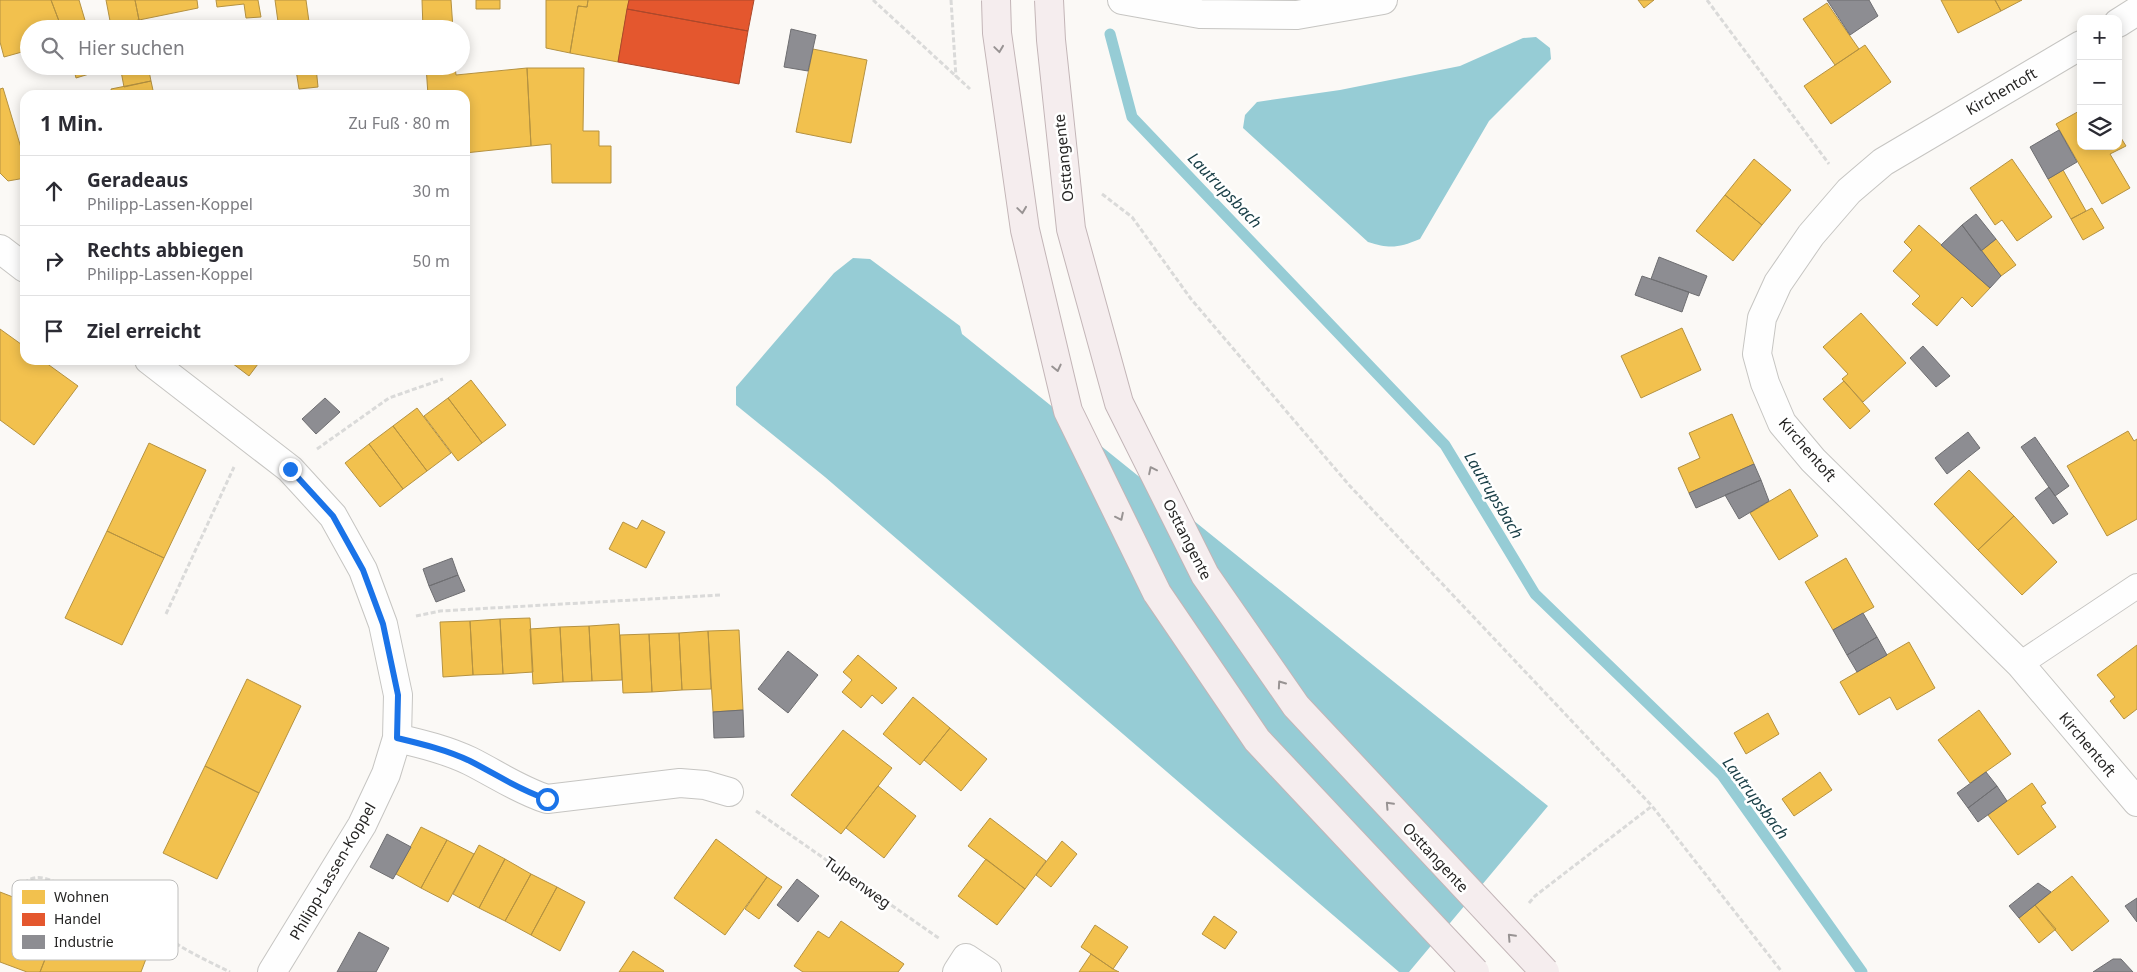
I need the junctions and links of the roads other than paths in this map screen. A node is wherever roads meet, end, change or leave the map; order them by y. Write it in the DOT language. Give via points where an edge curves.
graph roads {
  1 [pos="996,0"];
  2 [pos="1049,0"];
  3 [pos="1122,0"];
  4 [pos="1382,0"];
  5 [pos="2137,11"];
  6 [pos="2122,20"];
  7 [pos="2077,47"];
  8 [pos="0,249"];
  9 [pos="20,264"];
  10 [pos="156,365"];
  11 [pos="2137,586"];
  12 [pos="2020,664"];
  13 [pos="397,738"];
  14 [pos="729,792"];
  15 [pos="2137,802"];
  16 [pos="272,972"];
  17 [pos="1475,972"];
  18 [pos="1545,972"];
  1 -- 17 [label="main road, one-way, bridge" via="997,33 1025,230 1068,411 1157,593 1257,740"];
  18 -- 2 [label="main road, Osttangente, one-way, bridge" via="1296,706 1204,575 1119,403 1071,229"];
  3 -- 4 [label="street" via="1200,14 1298,15"];
  5 -- 6 [label="street"];
  7 -- 12 [label="street, Kirchentoft" via="1883,162 1849,191 1805,243 1778,283 1762,318 1757,354 1782,423 1813,460"];
  8 -- 9 [label="street"];
  10 -- 13 [label="street, Philipp-Lassen-Koppel" via="290,469 333,516 363,570 383,624 398,695"];
  11 -- 12 [label="lane"];
  12 -- 15 [label="street, Kirchentoft"];
  13 -- 14 [label="street" via="439,748 526,792 547,799 680,783 705,784"];
  13 -- 16 [label="street, Philipp-Lassen-Koppel" via="386,774 362,825"];
}
